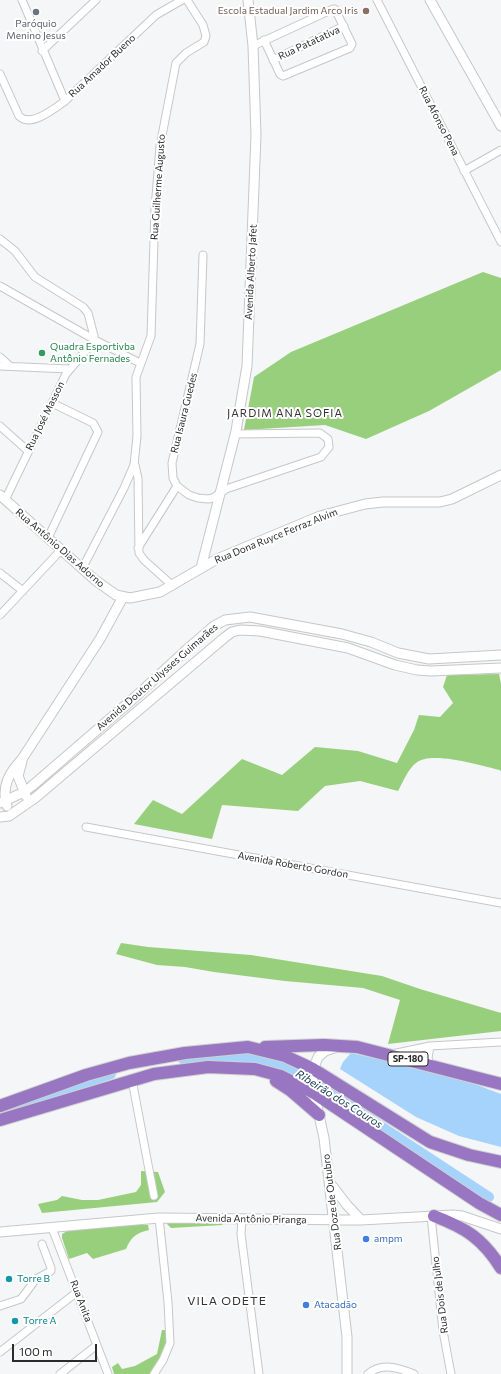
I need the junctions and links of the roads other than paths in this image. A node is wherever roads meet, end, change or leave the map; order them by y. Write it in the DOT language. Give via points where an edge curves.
graph roads {
  1 [pos="96,0"];
  2 [pos="182,0"];
  3 [pos="187,0"];
  4 [pos="248,0"];
  5 [pos="377,0"];
  6 [pos="430,0"];
  7 [pos="24,2"];
  8 [pos="344,26"];
  9 [pos="264,40"];
  10 [pos="253,46"];
  11 [pos="42,50"];
  12 [pos="273,60"];
  13 [pos="0,74"];
  14 [pos="65,101"];
  15 [pos="501,126"];
  16 [pos="501,150"];
  17 [pos="464,171"];
  18 [pos="0,239"];
  19 [pos="501,242"];
  20 [pos="203,255"];
  21 [pos="0,286"];
  22 [pos="95,340"];
  23 [pos="0,357"];
  24 [pos="140,363"];
  25 [pos="0,366"];
  26 [pos="10,366"];
  27 [pos="70,369"];
  28 [pos="52,403"];
  29 [pos="0,426"];
  30 [pos="235,434"];
  31 [pos="28,451"];
  32 [pos="134,465"];
  33 [pos="501,475"];
  34 [pos="176,486"];
  35 [pos="124,488"];
  36 [pos="219,493"];
  37 [pos="138,495"];
  38 [pos="2,497"];
  39 [pos="48,538"];
  40 [pos="208,539"];
  41 [pos="138,548"];
  42 [pos="61,550"];
  43 [pos="217,559"];
  44 [pos="201,568"];
  45 [pos="82,569"];
  46 [pos="0,573"];
  47 [pos="173,586"];
  48 [pos="22,591"];
  49 [pos="123,597"];
  50 [pos="0,615"];
  51 [pos="348,648"];
  52 [pos="388,649"];
  53 [pos="184,652"];
  54 [pos="501,655"];
  55 [pos="432,659"];
  56 [pos="395,665"];
  57 [pos="501,668"];
  58 [pos="162,689"];
  59 [pos="22,759"];
  60 [pos="21,783"];
  61 [pos="24,792"];
  62 [pos="3,795"];
  63 [pos="30,802"];
  64 [pos="5,816"];
  65 [pos="86,827"];
  66 [pos="501,903"];
  67 [pos="501,1042"];
  68 [pos="340,1045"];
  69 [pos="430,1046"];
  70 [pos="248,1047"];
  71 [pos="390,1054"];
  72 [pos="430,1065"];
  73 [pos="255,1069"];
  74 [pos="312,1071"];
  75 [pos="476,1079"];
  76 [pos="132,1080"];
  77 [pos="501,1084"];
  78 [pos="501,1089"];
  79 [pos="314,1091"];
  80 [pos="0,1106"];
  81 [pos="319,1115"];
  82 [pos="0,1120"];
  83 [pos="501,1162"];
  84 [pos="329,1182"];
  85 [pos="154,1196"];
  86 [pos="501,1215"];
  87 [pos="433,1216"];
  88 [pos="159,1218"];
  89 [pos="242,1219"];
  90 [pos="333,1220"];
  91 [pos="361,1220"];
  92 [pos="52,1228"];
  93 [pos="501,1229"];
  94 [pos="0,1232"];
  95 [pos="42,1244"];
  96 [pos="501,1268"];
  97 [pos="78,1292"];
  98 [pos="0,1306"];
  99 [pos="97,1345"];
  100 [pos="1,1351"];
  101 [pos="395,1370"];
  102 [pos="60,1374"];
  103 [pos="108,1374"];
  104 [pos="154,1374"];
  105 [pos="259,1374"];
  106 [pos="347,1374"];
  107 [pos="368,1374"];
  108 [pos="414,1374"];
  109 [pos="451,1374"];
  1 -- 11 [label="street"];
  2 -- 14 [label="street, Rua Amador Bueno" via="156,15"];
  3 -- 24 [label="street, Rua Guilherme Augusto" via="206,34 205,41 176,63 161,141 155,209 151,336"];
  4 -- 10 [label="main road, Avenida Alberto Jafet"];
  5 -- 17 [label="street, Rua Afonso Pena"];
  6 -- 15 [label="main road"];
  7 -- 11 [label="street"];
  8 -- 9 [label="street" via="337,11 333,9"];
  8 -- 12 [label="street, Rua Patatativa"];
  8 -- 12 [label="street" via="352,44 350,48 283,76"];
  9 -- 10 [label="street"];
  9 -- 12 [label="street"];
  10 -- 30 [label="main road, Avenida Alberto Jafet" via="256,165 247,366"];
  11 -- 14 [label="street"];
  13 -- 14 [label="street, Rua Amador Bueno" via="18,116 23,120 30,120"];
  16 -- 17 [label="street"];
  17 -- 19 [label="street, Rua Afonso Pena"];
  18 -- 22 [label="street" via="15,251 35,278 83,307 88,313"];
  20 -- 34 [label="street, Rua Isaura Guedes" via="200,344 172,463"];
  21 -- 22 [label="street"];
  22 -- 24 [label="street"];
  22 -- 27 [label="street, Rua José Masson"];
  23 -- 26 [label="street"];
  24 -- 32 [label="street" via="136,377 137,436"];
  25 -- 26 [label="street"];
  26 -- 27 [label="street"];
  27 -- 28 [label="street, Rua José Masson"];
  28 -- 31 [label="street, Rua José Masson"];
  28 -- 39 [label="street" via="93,423 98,432"];
  29 -- 31 [label="street"];
  30 -- 36 [label="main road, Avenida Alberto Jafet"];
  30 -- 36 [label="street" via="320,433 326,436 330,444 321,457"];
  31 -- 38 [label="street, Rua José Masson"];
  32 -- 35 [label="street"];
  32 -- 37 [label="street"];
  33 -- 43 [label="main road, Rua Dona Ruyce Ferraz Alvim" via="446,500 377,502 320,516"];
  34 -- 36 [label="street" via="198,498 213,498"];
  34 -- 41 [label="street"];
  35 -- 37 [label="street"];
  35 -- 45 [label="street"];
  36 -- 40 [label="main road, Avenida Alberto Jafet"];
  37 -- 41 [label="street"];
  38 -- 39 [label="main road, Rua Antônio Dias Adorno"];
  39 -- 42 [label="main road, Rua Antônio Dias Adorno"];
  40 -- 43 [label="main road"];
  40 -- 44 [label="main road, Avenida Alberto Jafet"];
  41 -- 47 [label="street" via="144,560"];
  42 -- 45 [label="main road, Rua Antônio Dias Adorno"];
  42 -- 48 [label="street"];
  43 -- 44 [label="main road, Rua Dona Ruyce Ferraz Alvim"];
  44 -- 47 [label="main road, Rua Dona Ruyce Ferraz Alvim"];
  45 -- 49 [label="main road, Rua Antônio Dias Adorno" via="112,592"];
  46 -- 48 [label="street"];
  47 -- 49 [label="main road, Rua Dona Ruyce Ferraz Alvim" via="150,596"];
  48 -- 50 [label="street"];
  49 -- 59 [label="main road" via="100,639"];
  51 -- 52 [label="main road" via="359,647 384,657"];
  51 -- 56 [label="main road, Avenida Doutor Ulysses Guimarães"];
  51 -- 58 [label="main road, Avenida Doutor Ulysses Guimarães" via="260,630 240,630 224,638"];
  52 -- 53 [label="main road, Avenida Doutor Ulysses Guimarães" via="342,634 250,617 220,623"];
  52 -- 55 [label="main road, Avenida Doutor Ulysses Guimarães"];
  53 -- 58 [label="main road" via="177,666 162,680"];
  53 -- 61 [label="main road, Avenida Doutor Ulysses Guimarães"];
  54 -- 55 [label="main road, Avenida Doutor Ulysses Guimarães"];
  55 -- 56 [label="main road" via="425,661 397,656 393,660"];
  56 -- 57 [label="main road, Avenida Doutor Ulysses Guimarães" via="431,671"];
  58 -- 63 [label="main road, Avenida Doutor Ulysses Guimarães"];
  59 -- 60 [label="main road" via="18,772"];
  59 -- 62 [label="main road" via="11,771"];
  60 -- 61 [label="main road"];
  60 -- 62 [label="main road" via="13,783"];
  61 -- 62 [label="main road, Avenida Doutor Ulysses Guimarães"];
  61 -- 63 [label="main road"];
  62 -- 64 [label="main road"];
  63 -- 64 [label="main road, Avenida Doutor Ulysses Guimarães"];
  65 -- 66 [label="street, Avenida Roberto Gordon"];
  67 -- 69 [label="street"];
  68 -- 70 [label="highway"];
  68 -- 71 [label="highway, SP-180"];
  68 -- 74 [label="main road" via="318,1057"];
  69 -- 71 [label="street"];
  69 -- 72 [label="street"];
  70 -- 74 [label="highway" via="285,1056"];
  70 -- 80 [label="highway" via="129,1062"];
  71 -- 72 [label="highway, SP-180"];
  72 -- 75 [label="highway, SP-180"];
  73 -- 76 [label="highway" via="182,1069"];
  73 -- 79 [label="highway" via="281,1076"];
  73 -- 81 [label="highway" via="290,1090"];
  74 -- 79 [label="main road, Rua Doze de Outubro"];
  74 -- 83 [label="highway" via="430,1142"];
  75 -- 77 [label="highway"];
  75 -- 78 [label="highway, SP-180"];
  76 -- 82 [label="highway"];
  76 -- 85 [label="street"];
  79 -- 81 [label="main road, Rua Doze de Outubro"];
  79 -- 86 [label="highway" via="485,1207"];
  81 -- 84 [label="main road, Rua Doze de Outubro"];
  84 -- 90 [label="main road, Rua Doze de Outubro"];
  84 -- 91 [label="main road"];
  87 -- 91 [label="main road, Avenida Antônio Piranga"];
  87 -- 93 [label="main road, Avenida Antônio Piranga" via="462,1216"];
  87 -- 96 [label="highway" via="469,1232 492,1254"];
  87 -- 109 [label="street, Rua Dois de Julho" via="444,1331"];
  88 -- 89 [label="main road, Avenida Antônio Piranga"];
  88 -- 92 [label="main road, Avenida Antônio Piranga"];
  88 -- 104 [label="street" via="170,1344"];
  89 -- 90 [label="main road, Avenida Antônio Piranga"];
  89 -- 105 [label="street" via="241,1234"];
  90 -- 91 [label="main road, Avenida Antônio Piranga"];
  90 -- 106 [label="main road, Rua Doze de Outubro" via="347,1337"];
  92 -- 94 [label="main road, Avenida Antônio Piranga"];
  92 -- 97 [label="street, Rua Anita"];
  95 -- 98 [label="street" via="52,1268 51,1272 36,1279 21,1299"];
  97 -- 99 [label="street, Rua Anita"];
  97 -- 100 [label="street"];
  99 -- 102 [label="street"];
  99 -- 103 [label="street, Rua Anita"];
  101 -- 107 [label="street" via="380,1368"];
  101 -- 108 [label="street"];
}
